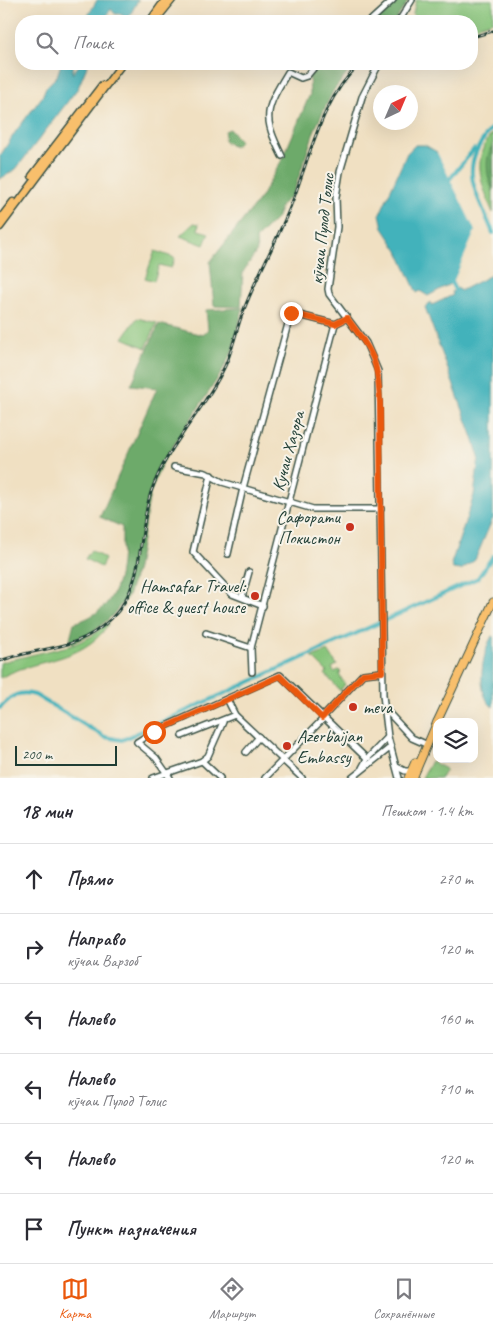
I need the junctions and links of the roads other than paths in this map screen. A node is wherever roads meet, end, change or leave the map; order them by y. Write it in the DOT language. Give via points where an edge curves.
graph roads {
  1 [pos="166,0"];
  2 [pos="172,0"];
  3 [pos="392,0"];
  4 [pos="412,0"];
  5 [pos="155,15"];
  6 [pos="160,15"];
  7 [pos="376,15"];
  8 [pos="403,15"];
  9 [pos="113,70"];
  10 [pos="118,70"];
  11 [pos="312,70"];
  12 [pos="376,70"];
  13 [pos="282,156"];
  14 [pos="0,219"];
  15 [pos="0,227"];
  16 [pos="347,318"];
  17 [pos="335,324"];
  18 [pos="174,467"];
  19 [pos="210,475"];
  20 [pos="243,488"];
  21 [pos="289,502"];
  22 [pos="382,509"];
  23 [pos="228,554"];
  24 [pos="249,572"];
  25 [pos="242,597"];
  26 [pos="493,602"];
  27 [pos="263,606"];
  28 [pos="206,633"];
  29 [pos="252,648"];
  30 [pos="252,672"];
  31 [pos="382,672"];
  32 [pos="227,699"];
  33 [pos="384,708"];
  34 [pos="235,715"];
  35 [pos="322,718"];
  36 [pos="439,718"];
  37 [pos="223,722"];
  38 [pos="433,730"];
  39 [pos="182,736"];
  40 [pos="259,737"];
  41 [pos="388,737"];
  42 [pos="426,744"];
  43 [pos="391,747"];
  44 [pos="246,752"];
  45 [pos="367,759"];
  46 [pos="283,760"];
  47 [pos="202,761"];
  48 [pos="397,767"];
  49 [pos="361,769"];
  50 [pos="412,774"];
  51 [pos="168,776"];
  52 [pos="153,778"];
  53 [pos="220,778"];
  54 [pos="265,778"];
  55 [pos="302,778"];
  56 [pos="352,778"];
  57 [pos="399,778"];
  58 [pos="408,778"];
  1 -- 5 [label="main road"];
  2 -- 6 [label="main road"];
  3 -- 7 [label="street"];
  4 -- 8 [label="street"];
  9 -- 14 [label="main road"];
  10 -- 15 [label="main road"];
  11 -- 13 [label="street" via="301,78 288,72 273,96 268,124"];
  12 -- 16 [label="street, кӯчаи Пулод Толис" via="362,97 336,197 337,227 328,289"];
  16 -- 17 [label="street"];
  16 -- 22 [label="street, кӯчаи Пулод Толис" via="372,353 378,371"];
  17 -- 20 [label="street" via="291,313"];
  17 -- 21 [label="street, Кучаи Хазора"];
  18 -- 19 [label="street"];
  19 -- 20 [label="street"];
  19 -- 25 [label="street" via="193,552 232,594"];
  20 -- 21 [label="street"];
  20 -- 23 [label="street"];
  21 -- 22 [label="street" via="313,509"];
  21 -- 27 [label="street, Кучаи Хазора"];
  22 -- 31 [label="street, кӯчаи Пулод Толис"];
  24 -- 25 [label="street"];
  25 -- 27 [label="street"];
  26 -- 36 [label="highway"];
  27 -- 29 [label="street, Кучаи Хазора"];
  28 -- 29 [label="street"];
  29 -- 30 [label="street, Кучаи Хазора"];
  31 -- 33 [label="street, кӯчаи Пулод Толис"];
  31 -- 35 [label="street" via="363,674"];
  32 -- 34 [label="street"];
  32 -- 35 [label="street" via="280,676"];
  32 -- 51 [label="street" via="137,742 156,758"];
  33 -- 41 [label="street, кӯчаи Пулод Толис"];
  33 -- 42 [label="street" via="412,738"];
  34 -- 37 [label="street"];
  34 -- 40 [label="street"];
  35 -- 45 [label="street"];
  35 -- 46 [label="street"];
  37 -- 39 [label="street"];
  37 -- 47 [label="street" via="208,756"];
  38 -- 42 [label="highway"];
  40 -- 44 [label="street"];
  40 -- 46 [label="street"];
  41 -- 43 [label="street, кӯчаи Пулод Толис"];
  41 -- 45 [label="street"];
  42 -- 50 [label="highway"];
  43 -- 48 [label="street, кӯчаи Пулод Толис"];
  43 -- 49 [label="street"];
  45 -- 49 [label="street"];
  46 -- 54 [label="street"];
  46 -- 55 [label="street"];
  47 -- 51 [label="street"];
  47 -- 53 [label="street"];
  48 -- 50 [label="street"];
  48 -- 57 [label="street, кӯчаи Пулод Толис"];
  49 -- 56 [label="street"];
  50 -- 58 [label="highway"];
  51 -- 52 [label="street"];
}
